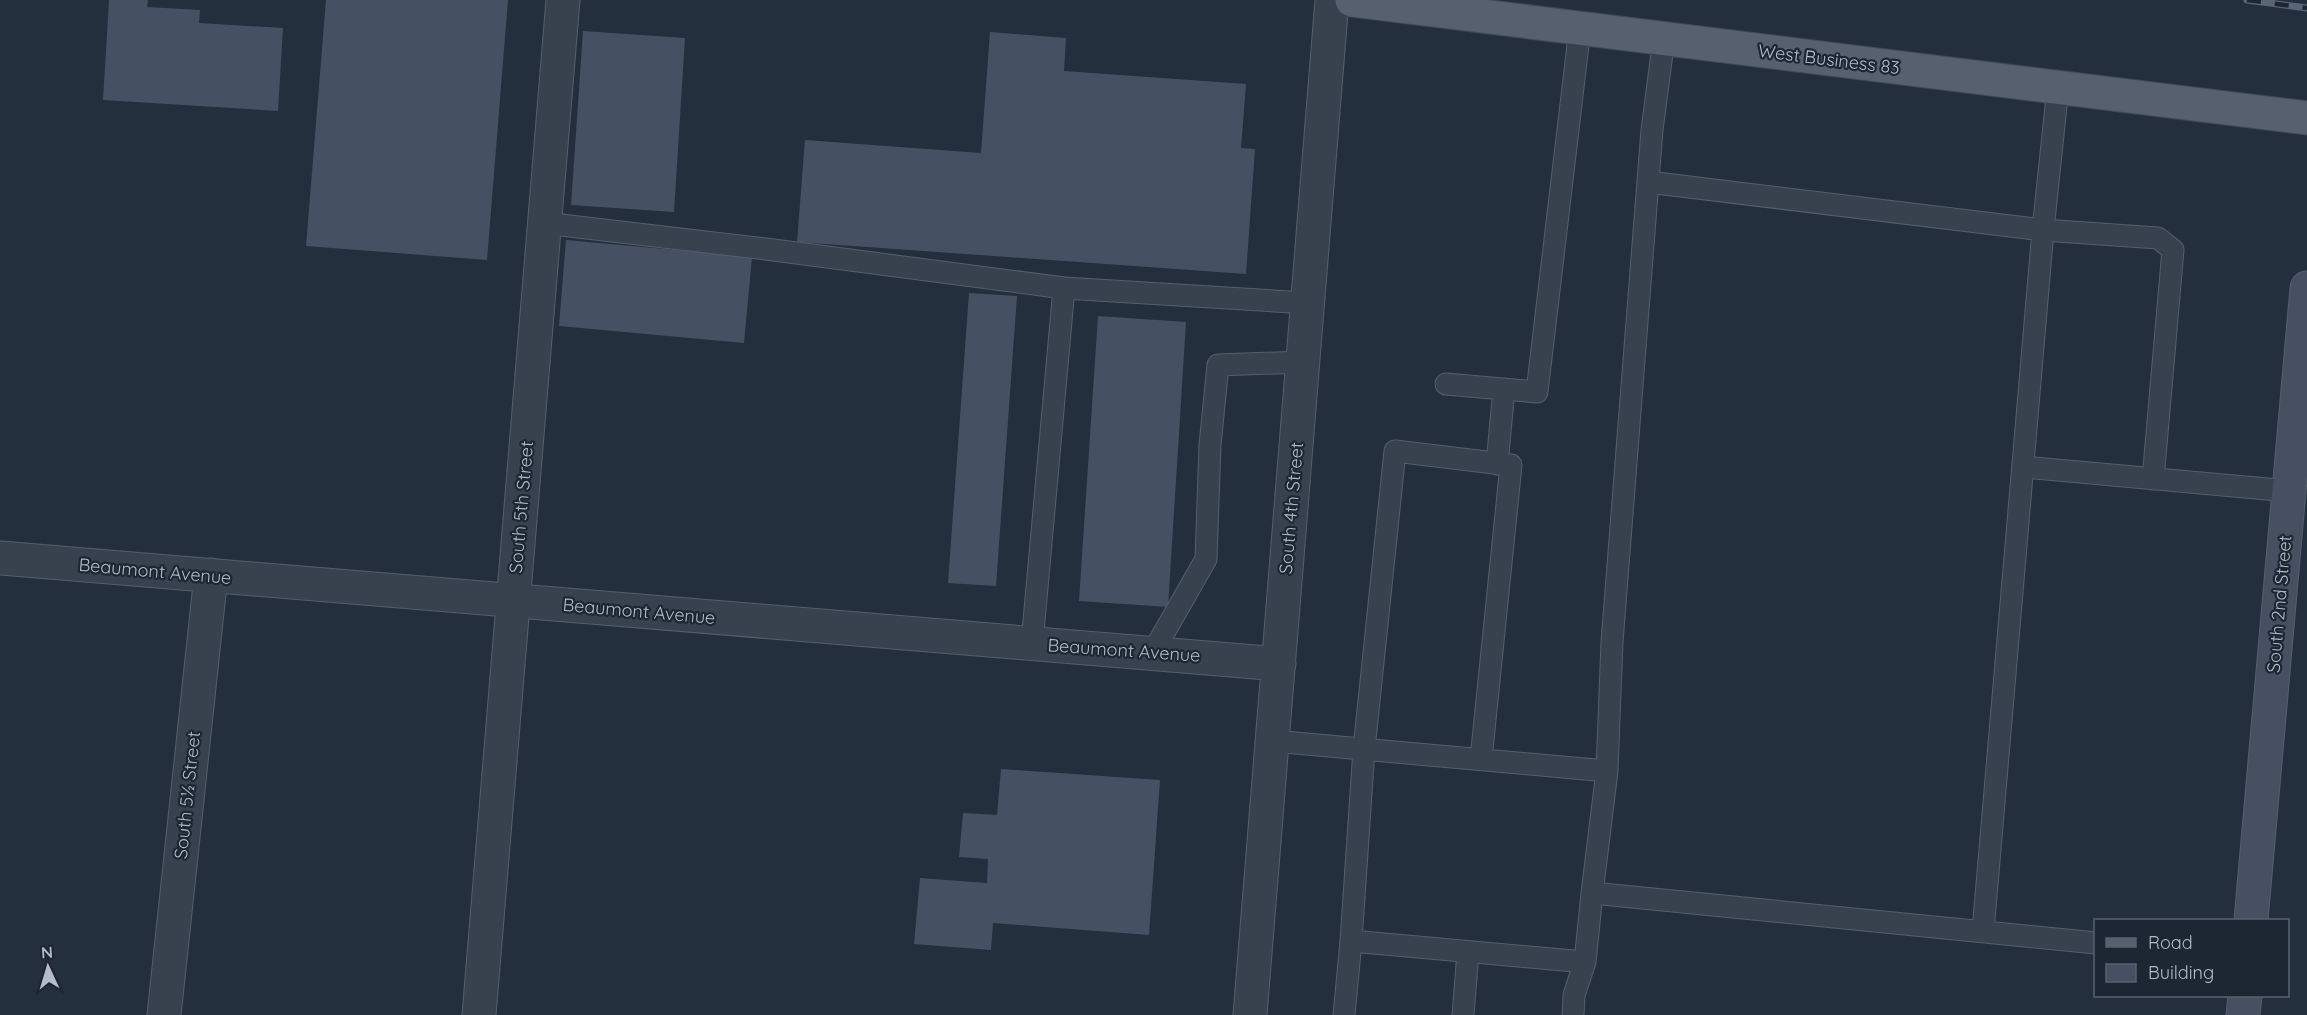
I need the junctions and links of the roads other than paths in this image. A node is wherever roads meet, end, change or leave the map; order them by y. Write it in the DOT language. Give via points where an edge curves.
graph roads {
  1 [pos="563,0"];
  2 [pos="1332,0"];
  3 [pos="1352,0"];
  4 [pos="1580,28"];
  5 [pos="1664,38"];
  6 [pos="2058,87"];
  7 [pos="2307,118"];
  8 [pos="1648,182"];
  9 [pos="544,223"];
  10 [pos="2043,230"];
  11 [pos="1064,288"];
  12 [pos="2307,288"];
  13 [pos="1307,303"];
  14 [pos="1303,362"];
  15 [pos="1446,384"];
  16 [pos="1504,389"];
  17 [pos="1497,464"];
  18 [pos="2023,467"];
  19 [pos="2153,479"];
  20 [pos="2289,491"];
  21 [pos="0,558"];
  22 [pos="211,575"];
  23 [pos="513,600"];
  24 [pos="1032,644"];
  25 [pos="1153,652"];
  26 [pos="1279,664"];
  27 [pos="1273,741"];
  28 [pos="1364,749"];
  29 [pos="1481,759"];
  30 [pos="1607,771"];
  31 [pos="1592,893"];
  32 [pos="2251,919"];
  33 [pos="1983,931"];
  34 [pos="1351,941"];
  35 [pos="2094,943"];
  36 [pos="1468,952"];
  37 [pos="1585,962"];
  38 [pos="2245,997"];
  39 [pos="164,1015"];
  40 [pos="479,1015"];
  41 [pos="1250,1015"];
  42 [pos="1344,1015"];
  43 [pos="1463,1015"];
  44 [pos="1572,1015"];
  45 [pos="2243,1015"];
  1 -- 9 [label="street, South 5th Street"];
  2 -- 13 [label="street, South 4th Street"];
  3 -- 4 [label="main road, West Business 83"];
  4 -- 5 [label="main road, West Business 83"];
  4 -- 16 [label="lane" via="1537,392"];
  5 -- 6 [label="main road, West Business 83"];
  5 -- 8 [label="lane"];
  6 -- 7 [label="main road, West Business 83"];
  6 -- 10 [label="lane"];
  8 -- 10 [label="lane"];
  8 -- 30 [label="lane" via="1612,642"];
  9 -- 11 [label="lane"];
  9 -- 23 [label="street, South 5th Street"];
  10 -- 18 [label="lane"];
  10 -- 19 [label="lane" via="2158,238 2173,250"];
  11 -- 13 [label="lane"];
  11 -- 24 [label="lane"];
  12 -- 20 [label="main road, South 2nd Street"];
  13 -- 14 [label="street, South 4th Street"];
  14 -- 25 [label="lane" via="1218,365 1210,445 1206,559"];
  14 -- 26 [label="street, South 4th Street"];
  15 -- 16 [label="lane"];
  16 -- 17 [label="lane"];
  17 -- 28 [label="lane" via="1395,451"];
  17 -- 29 [label="lane" via="1511,465"];
  18 -- 19 [label="lane"];
  18 -- 33 [label="lane"];
  19 -- 20 [label="lane"];
  20 -- 32 [label="main road, South 2nd Street"];
  21 -- 22 [label="street, Beaumont Avenue"];
  22 -- 23 [label="street, Beaumont Avenue"];
  22 -- 39 [label="street, South 5½ Street"];
  23 -- 24 [label="street, Beaumont Avenue"];
  23 -- 40 [label="street, South 5th Street"];
  24 -- 25 [label="street, Beaumont Avenue"];
  25 -- 26 [label="street, Beaumont Avenue"];
  26 -- 27 [label="street, South 4th Street"];
  27 -- 28 [label="lane"];
  27 -- 41 [label="street, South 4th Street"];
  28 -- 29 [label="lane"];
  28 -- 34 [label="lane"];
  29 -- 30 [label="lane"];
  30 -- 31 [label="lane"];
  31 -- 33 [label="lane"];
  31 -- 37 [label="lane"];
  33 -- 35 [label="lane"];
  34 -- 36 [label="lane"];
  34 -- 42 [label="lane"];
  36 -- 37 [label="lane"];
  36 -- 43 [label="lane"];
  37 -- 44 [label="lane"];
  38 -- 45 [label="main road"];
}
